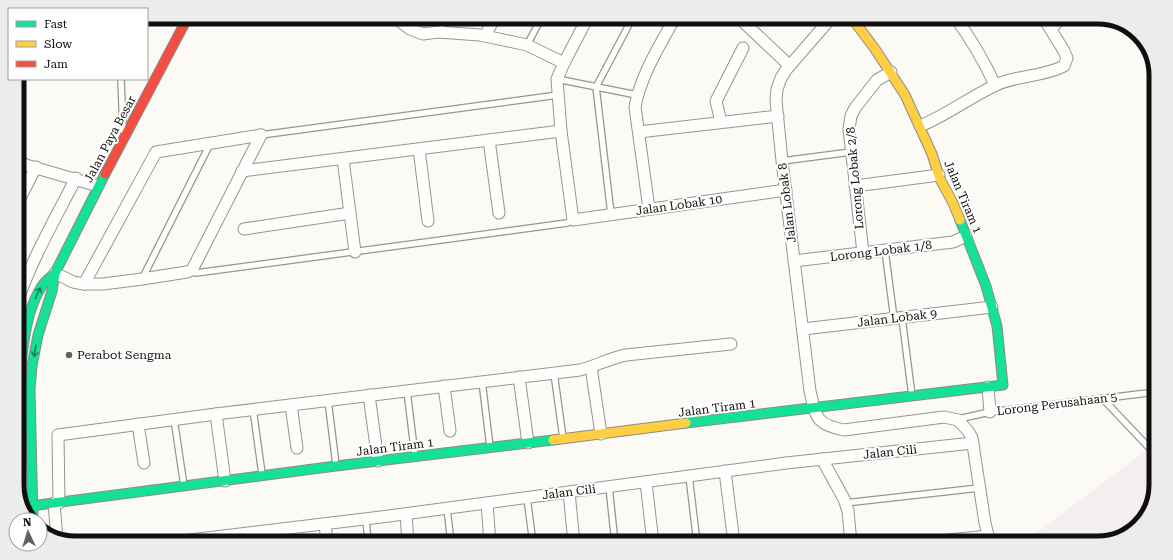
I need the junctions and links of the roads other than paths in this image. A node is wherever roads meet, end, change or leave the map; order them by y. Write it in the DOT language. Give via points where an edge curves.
graph roads {
  1 [pos="184,24"];
  2 [pos="403,24"];
  3 [pos="442,24"];
  4 [pos="491,24"];
  5 [pos="538,24"];
  6 [pos="584,24"];
  7 [pos="628,24"];
  8 [pos="671,24"];
  9 [pos="745,24"];
  10 [pos="826,24"];
  11 [pos="856,24"];
  12 [pos="960,24"];
  13 [pos="1048,24"];
  14 [pos="1056,24"];
  15 [pos="1051,29"];
  16 [pos="438,32"];
  17 [pos="485,36"];
  18 [pos="527,45"];
  19 [pos="743,48"];
  20 [pos="564,64"];
  21 [pos="789,65"];
  22 [pos="891,72"];
  23 [pos="557,79"];
  24 [pos="121,80"];
  25 [pos="995,85"];
  26 [pos="596,87"];
  27 [pos="558,95"];
  28 [pos="637,95"];
  29 [pos="778,116"];
  30 [pos="721,122"];
  31 [pos="920,126"];
  32 [pos="561,131"];
  33 [pos="639,132"];
  34 [pos="261,135"];
  35 [pos="489,140"];
  36 [pos="123,142"];
  37 [pos="210,143"];
  38 [pos="419,149"];
  39 [pos="851,152"];
  40 [pos="343,159"];
  41 [pos="782,160"];
  42 [pos="24,163"];
  43 [pos="36,167"];
  44 [pos="242,171"];
  45 [pos="939,175"];
  46 [pos="76,178"];
  47 [pos="98,186"];
  48 [pos="855,186"];
  49 [pos="24,190"];
  50 [pos="786,190"];
  51 [pos="650,209"];
  52 [pos="350,213"];
  53 [pos="499,213"];
  54 [pos="611,214"];
  55 [pos="573,220"];
  56 [pos="428,221"];
  57 [pos="244,229"];
  58 [pos="966,236"];
  59 [pos="885,250"];
  60 [pos="355,252"];
  61 [pos="863,253"];
  62 [pos="794,261"];
  63 [pos="192,270"];
  64 [pos="55,273"];
  65 [pos="142,279"];
  66 [pos="24,282"];
  67 [pos="84,284"];
  68 [pos="992,307"];
  69 [pos="898,318"];
  70 [pos="803,329"];
  71 [pos="24,331"];
  72 [pos="731,344"];
  73 [pos="591,367"];
  74 [pos="554,373"];
  75 [pos="519,377"];
  76 [pos="482,381"];
  77 [pos="444,386"];
  78 [pos="988,387"];
  79 [pos="407,391"];
  80 [pos="1149,393"];
  81 [pos="369,395"];
  82 [pos="912,396"];
  83 [pos="1102,398"];
  84 [pos="328,400"];
  85 [pos="291,405"];
  86 [pos="814,408"];
  87 [pos="253,409"];
  88 [pos="990,412"];
  89 [pos="216,414"];
  90 [pos="174,419"];
  91 [pos="958,420"];
  92 [pos="138,424"];
  93 [pos="450,431"];
  94 [pos="601,434"];
  95 [pos="563,438"];
  96 [pos="528,443"];
  97 [pos="973,443"];
  98 [pos="490,447"];
  99 [pos="297,448"];
  100 [pos="1149,448"];
  101 [pos="415,456"];
  102 [pos="24,458"];
  103 [pos="822,459"];
  104 [pos="378,461"];
  105 [pos="144,463"];
  106 [pos="336,466"];
  107 [pos="725,472"];
  108 [pos="262,476"];
  109 [pos="689,476"];
  110 [pos="24,477"];
  111 [pos="225,481"];
  112 [pos="646,482"];
  113 [pos="184,486"];
  114 [pos="610,487"];
  115 [pos="980,488"];
  116 [pos="569,492"];
  117 [pos="527,498"];
  118 [pos="28,503"];
  119 [pos="57,503"];
  120 [pos="487,503"];
  121 [pos="845,503"];
  122 [pos="28,506"];
  123 [pos="447,508"];
  124 [pos="406,514"];
  125 [pos="366,519"];
  126 [pos="325,524"];
  127 [pos="57,532"];
  128 [pos="224,536"];
  129 [pos="326,536"];
  130 [pos="367,536"];
  131 [pos="408,536"];
  132 [pos="450,536"];
  133 [pos="489,536"];
  134 [pos="532,536"];
  135 [pos="573,536"];
  136 [pos="614,536"];
  137 [pos="652,536"];
  138 [pos="696,536"];
  139 [pos="733,536"];
  140 [pos="850,536"];
  141 [pos="988,536"];
  1 -- 36 [label="street, Jalan Paya Besar"];
  2 -- 16 [label="street" via="423,34"];
  3 -- 16 [label="lane"];
  4 -- 17 [label="street"];
  5 -- 18 [label="lane"];
  6 -- 20 [label="street"];
  7 -- 26 [label="lane"];
  8 -- 28 [label="street"];
  9 -- 21 [label="street"];
  10 -- 21 [label="street, Jalan Lobak 8"];
  11 -- 22 [label="street, Jalan Tiram 1"];
  12 -- 25 [label="street"];
  13 -- 15 [label="street"];
  14 -- 15 [label="street"];
  15 -- 25 [label="street" via="1067,58 1064,66 1054,71"];
  16 -- 17 [label="street"];
  17 -- 18 [label="street"];
  18 -- 20 [label="street"];
  19 -- 30 [label="street" via="716,101"];
  20 -- 23 [label="street"];
  21 -- 29 [label="street, Jalan Lobak 8" via="777,89"];
  22 -- 31 [label="street, Jalan Tiram 1"];
  22 -- 39 [label="street, Lorong Lobak 2/8" via="877,80 851,116"];
  23 -- 26 [label="lane"];
  23 -- 27 [label="street"];
  24 -- 36 [label="lane"];
  25 -- 31 [label="street" via="938,119"];
  26 -- 28 [label="lane"];
  26 -- 54 [label="lane"];
  27 -- 32 [label="street"];
  27 -- 34 [label="lane"];
  28 -- 33 [label="street" via="635,107"];
  29 -- 30 [label="street"];
  29 -- 41 [label="street, Jalan Lobak 8"];
  30 -- 33 [label="street"];
  31 -- 45 [label="street, Jalan Tiram 1"];
  32 -- 35 [label="street"];
  32 -- 55 [label="street"];
  33 -- 51 [label="street"];
  34 -- 37 [label="street"];
  34 -- 44 [label="street"];
  35 -- 38 [label="street"];
  35 -- 53 [label="street"];
  36 -- 47 [label="street, Jalan Paya Besar"];
  37 -- 65 [label="lane"];
  37 -- 67 [label="street" via="156,152"];
  38 -- 40 [label="street"];
  38 -- 56 [label="street"];
  39 -- 41 [label="lane"];
  39 -- 48 [label="street, Lorong Lobak 2/8"];
  40 -- 44 [label="street"];
  40 -- 52 [label="street"];
  41 -- 50 [label="street, Jalan Lobak 8"];
  42 -- 43 [label="street"];
  43 -- 46 [label="street"];
  43 -- 49 [label="street"];
  44 -- 63 [label="street"];
  45 -- 48 [label="street"];
  45 -- 58 [label="street, Jalan Tiram 1" via="954,203"];
  46 -- 47 [label="street"];
  46 -- 66 [label="street"];
  47 -- 64 [label="street, Jalan Paya Besar"];
  48 -- 61 [label="street, Lorong Lobak 2/8"];
  50 -- 51 [label="street, Jalan Lobak 10"];
  50 -- 62 [label="street, Jalan Lobak 8"];
  51 -- 54 [label="street, Jalan Lobak 10"];
  52 -- 57 [label="street"];
  52 -- 60 [label="street"];
  54 -- 55 [label="street, Jalan Lobak 10"];
  55 -- 60 [label="lane" via="567,223"];
  58 -- 59 [label="street, Lorong Lobak 1/8" via="953,242"];
  58 -- 68 [label="street, Jalan Tiram 1"];
  59 -- 61 [label="street, Lorong Lobak 1/8"];
  59 -- 69 [label="lane"];
  60 -- 63 [label="lane" via="196,273"];
  61 -- 62 [label="street, Lorong Lobak 1/8"];
  62 -- 70 [label="street, Jalan Lobak 8"];
  63 -- 65 [label="street"];
  64 -- 67 [label="street" via="73,282"];
  71 -- 64 [label="street, Jalan Paya Besar, one-way" via="41,287"];
  64 -- 102 [label="street, Jalan Paya Besar, one-way" via="32,366"];
  65 -- 67 [label="street"];
  68 -- 69 [label="street, Jalan Lobak 9"];
  68 -- 78 [label="street, Jalan Tiram 1" via="997,326 1004,385"];
  69 -- 70 [label="street, Jalan Lobak 9"];
  69 -- 82 [label="lane"];
  70 -- 86 [label="street, Jalan Lobak 8"];
  72 -- 73 [label="street" via="626,355"];
  73 -- 74 [label="street"];
  73 -- 94 [label="street"];
  74 -- 75 [label="street"];
  74 -- 95 [label="lane"];
  75 -- 76 [label="street"];
  75 -- 96 [label="street"];
  76 -- 77 [label="street"];
  76 -- 98 [label="lane"];
  77 -- 79 [label="street"];
  77 -- 93 [label="street"];
  78 -- 82 [label="street, Jalan Tiram 1"];
  78 -- 88 [label="street"];
  79 -- 81 [label="street"];
  79 -- 101 [label="lane"];
  80 -- 83 [label="lane, Lorong Perusahaan 5"];
  81 -- 84 [label="street"];
  81 -- 104 [label="street"];
  82 -- 86 [label="street, Jalan Tiram 1"];
  83 -- 88 [label="lane, Lorong Perusahaan 5"];
  83 -- 100 [label="lane"];
  84 -- 85 [label="street"];
  84 -- 106 [label="lane"];
  85 -- 87 [label="street"];
  85 -- 99 [label="street"];
  86 -- 91 [label="street, Lorong Perusahaan 5" via="822,422 844,430 944,417"];
  86 -- 94 [label="street, Jalan Tiram 1"];
  87 -- 89 [label="street"];
  87 -- 108 [label="lane"];
  88 -- 91 [label="lane, Lorong Perusahaan 5"];
  89 -- 90 [label="street"];
  89 -- 111 [label="street"];
  90 -- 92 [label="street"];
  90 -- 113 [label="lane"];
  91 -- 97 [label="street" via="968,431"];
  92 -- 105 [label="street"];
  92 -- 119 [label="street" via="58,435"];
  94 -- 95 [label="street, Jalan Tiram 1"];
  95 -- 96 [label="street, Jalan Tiram 1"];
  96 -- 98 [label="street, Jalan Tiram 1"];
  97 -- 103 [label="street, Jalan Cili"];
  97 -- 115 [label="street"];
  98 -- 101 [label="street, Jalan Tiram 1"];
  101 -- 104 [label="street, Jalan Tiram 1"];
  103 -- 107 [label="street, Jalan Cili"];
  103 -- 121 [label="street"];
  104 -- 106 [label="street, Jalan Tiram 1"];
  106 -- 108 [label="street, Jalan Tiram 1"];
  107 -- 109 [label="street, Jalan Cili"];
  107 -- 139 [label="street"];
  108 -- 111 [label="street, Jalan Tiram 1"];
  109 -- 112 [label="street, Jalan Cili"];
  109 -- 138 [label="lane"];
  110 -- 118 [label="street, Jalan Paya Besar"];
  111 -- 113 [label="street, Jalan Tiram 1"];
  112 -- 114 [label="street, Jalan Cili"];
  112 -- 137 [label="street"];
  113 -- 119 [label="street, Jalan Tiram 1"];
  114 -- 116 [label="street, Jalan Cili"];
  114 -- 136 [label="lane"];
  115 -- 121 [label="lane"];
  115 -- 141 [label="street"];
  116 -- 117 [label="street, Jalan Cili"];
  116 -- 135 [label="street"];
  117 -- 120 [label="street, Jalan Cili"];
  117 -- 134 [label="lane"];
  119 -- 122 [label="street, Jalan Tiram 1"];
  119 -- 127 [label="street"];
  120 -- 123 [label="street, Jalan Cili"];
  120 -- 133 [label="street"];
  121 -- 140 [label="street"];
  123 -- 124 [label="street, Jalan Cili"];
  123 -- 132 [label="lane"];
  124 -- 125 [label="street, Jalan Cili"];
  124 -- 131 [label="street"];
  125 -- 126 [label="street, Jalan Cili"];
  125 -- 130 [label="lane"];
  126 -- 128 [label="street, Jalan Cili"];
  126 -- 129 [label="street"];
}
